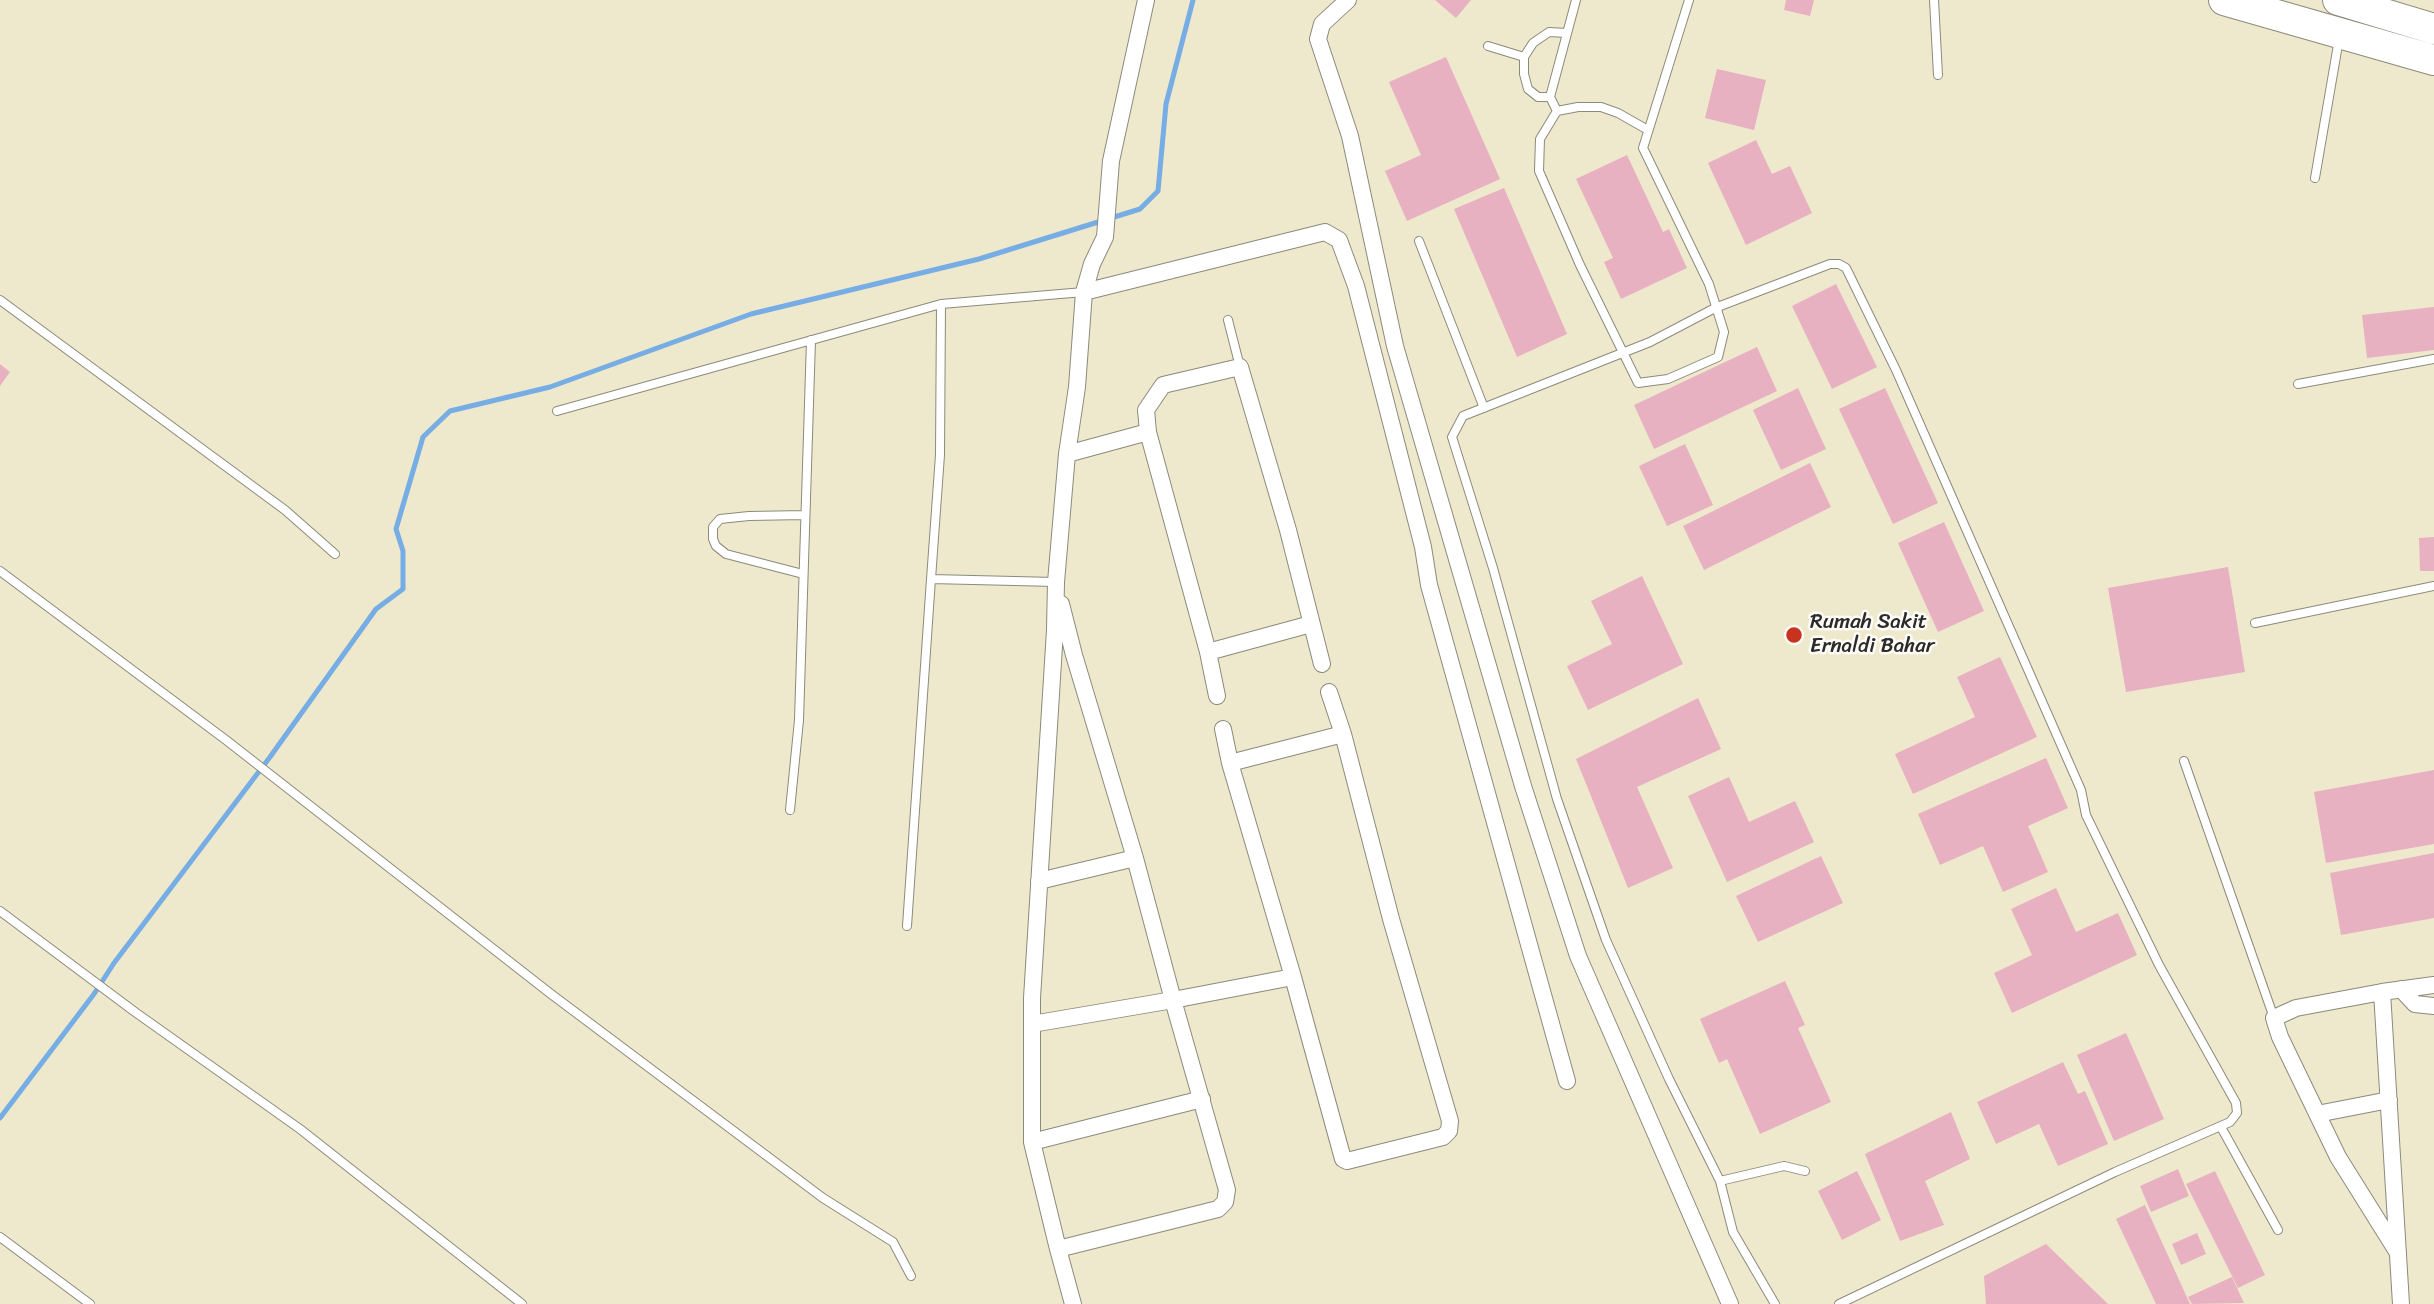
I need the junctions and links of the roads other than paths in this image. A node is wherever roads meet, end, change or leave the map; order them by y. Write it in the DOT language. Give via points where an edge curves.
graph roads {
  1 [pos="1146,0"];
  2 [pos="1348,0"];
  3 [pos="1576,0"];
  4 [pos="1689,0"];
  5 [pos="1934,0"];
  6 [pos="2224,0"];
  7 [pos="2338,0"];
  8 [pos="2434,29"];
  9 [pos="1567,33"];
  10 [pos="2340,33"];
  11 [pos="1488,46"];
  12 [pos="1524,57"];
  13 [pos="2434,60"];
  14 [pos="1938,75"];
  15 [pos="1550,97"];
  16 [pos="1557,111"];
  17 [pos="1648,130"];
  18 [pos="2315,178"];
  19 [pos="1419,241"];
  20 [pos="1084,292"];
  21 [pos="0,300"];
  22 [pos="941,304"];
  23 [pos="1715,308"];
  24 [pos="1228,320"];
  25 [pos="811,340"];
  26 [pos="1624,352"];
  27 [pos="2434,359"];
  28 [pos="1240,367"];
  29 [pos="2298,384"];
  30 [pos="1484,408"];
  31 [pos="556,411"];
  32 [pos="1148,432"];
  33 [pos="1067,454"];
  34 [pos="805,515"];
  35 [pos="335,554"];
  36 [pos="0,571"];
  37 [pos="803,574"];
  38 [pos="931,579"];
  39 [pos="1056,582"];
  40 [pos="2434,586"];
  41 [pos="2255,623"];
  42 [pos="1311,624"];
  43 [pos="1208,652"];
  44 [pos="1322,664"];
  45 [pos="1329,692"];
  46 [pos="1217,696"];
  47 [pos="1223,729"];
  48 [pos="1343,734"];
  49 [pos="2184,761"];
  50 [pos="1230,763"];
  51 [pos="790,810"];
  52 [pos="1135,858"];
  53 [pos="1039,881"];
  54 [pos="0,911"];
  55 [pos="907,926"];
  56 [pos="1293,977"];
  57 [pos="2434,985"];
  58 [pos="2401,989"];
  59 [pos="2382,992"];
  60 [pos="1173,1000"];
  61 [pos="2434,1006"];
  62 [pos="2274,1018"];
  63 [pos="1032,1024"];
  64 [pos="1567,1081"];
  65 [pos="1202,1099"];
  66 [pos="2389,1100"];
  67 [pos="2317,1114"];
  68 [pos="2221,1126"];
  69 [pos="1032,1142"];
  70 [pos="1805,1171"];
  71 [pos="1720,1181"];
  72 [pos="2278,1230"];
  73 [pos="0,1237"];
  74 [pos="1058,1249"];
  75 [pos="2398,1252"];
  76 [pos="911,1276"];
  77 [pos="90,1304"];
  78 [pos="522,1304"];
  79 [pos="1073,1304"];
  80 [pos="1730,1304"];
  81 [pos="1775,1304"];
  82 [pos="1839,1304"];
  83 [pos="2401,1304"];
  1 -- 20 [label="street" via="1111,161 1105,237"];
  2 -- 80 [label="street" via="1322,24 1318,39 1350,136 1395,346 1523,786 1578,956"];
  3 -- 9 [label="lane"];
  4 -- 17 [label="lane"];
  5 -- 14 [label="lane"];
  6 -- 10 [label="highway"];
  7 -- 8 [label="highway" via="2389,11"];
  9 -- 12 [label="lane" via="1549,32 1533,43"];
  9 -- 15 [label="lane"];
  10 -- 13 [label="highway"];
  10 -- 18 [label="lane"];
  11 -- 12 [label="lane"];
  12 -- 15 [label="lane" via="1528,89 1538,97"];
  15 -- 16 [label="lane"];
  16 -- 17 [label="lane" via="1601,107"];
  16 -- 26 [label="lane" via="1540,139 1539,171"];
  17 -- 23 [label="lane" via="1643,148 1709,284"];
  19 -- 30 [label="lane"];
  20 -- 22 [label="lane"];
  20 -- 33 [label="street"];
  20 -- 64 [label="street" via="1325,232 1339,240 1356,286 1429,585"];
  21 -- 35 [label="lane" via="285,510"];
  22 -- 25 [label="lane"];
  22 -- 38 [label="lane" via="940,455"];
  23 -- 26 [label="lane"];
  23 -- 26 [label="lane" via="1724,332 1718,357 1668,379 1638,383"];
  23 -- 68 [label="lane" via="1812,269 1830,264 1846,268 2009,625 2081,790 2087,815 2159,965 2236,1102 2237,1113"];
  24 -- 28 [label="lane"];
  25 -- 31 [label="lane"];
  25 -- 34 [label="lane"];
  26 -- 30 [label="lane"];
  27 -- 29 [label="lane"];
  28 -- 32 [label="street" via="1163,385 1146,410"];
  28 -- 42 [label="street"];
  30 -- 71 [label="lane" via="1463,416 1452,437 1557,799 1606,940"];
  32 -- 33 [label="street"];
  32 -- 43 [label="street"];
  33 -- 39 [label="street"];
  34 -- 37 [label="lane"];
  34 -- 37 [label="lane" via="720,519 713,527 716,546 726,554"];
  36 -- 76 [label="lane" via="226,740 551,994 823,1198 893,1242"];
  37 -- 51 [label="lane" via="799,720"];
  38 -- 39 [label="lane"];
  38 -- 55 [label="lane"];
  39 -- 52 [label="street"];
  39 -- 53 [label="street"];
  40 -- 41 [label="lane"];
  42 -- 43 [label="street"];
  42 -- 44 [label="street"];
  43 -- 46 [label="street"];
  45 -- 48 [label="street"];
  47 -- 50 [label="street"];
  48 -- 50 [label="street"];
  48 -- 56 [label="street" via="1450,1121 1443,1137 1343,1159"];
  49 -- 62 [label="lane"];
  50 -- 56 [label="street"];
  52 -- 53 [label="street"];
  52 -- 60 [label="street"];
  53 -- 63 [label="street"];
  54 -- 78 [label="lane" via="300,1129"];
  56 -- 60 [label="street"];
  57 -- 58 [label="street"];
  58 -- 59 [label="street"];
  58 -- 61 [label="street" via="2415,1004"];
  59 -- 62 [label="street" via="2296,1008"];
  59 -- 66 [label="street"];
  60 -- 63 [label="street"];
  60 -- 65 [label="street"];
  62 -- 67 [label="street"];
  63 -- 69 [label="street"];
  65 -- 69 [label="street"];
  65 -- 74 [label="street" via="1227,1190 1218,1209"];
  66 -- 67 [label="street"];
  66 -- 75 [label="street"];
  67 -- 75 [label="street" via="2338,1157"];
  68 -- 72 [label="lane"];
  68 -- 82 [label="lane"];
  69 -- 74 [label="street"];
  70 -- 71 [label="lane" via="1784,1166"];
  71 -- 81 [label="lane" via="1733,1232"];
  73 -- 77 [label="lane"];
  74 -- 79 [label="street"];
  75 -- 83 [label="street"];
}
